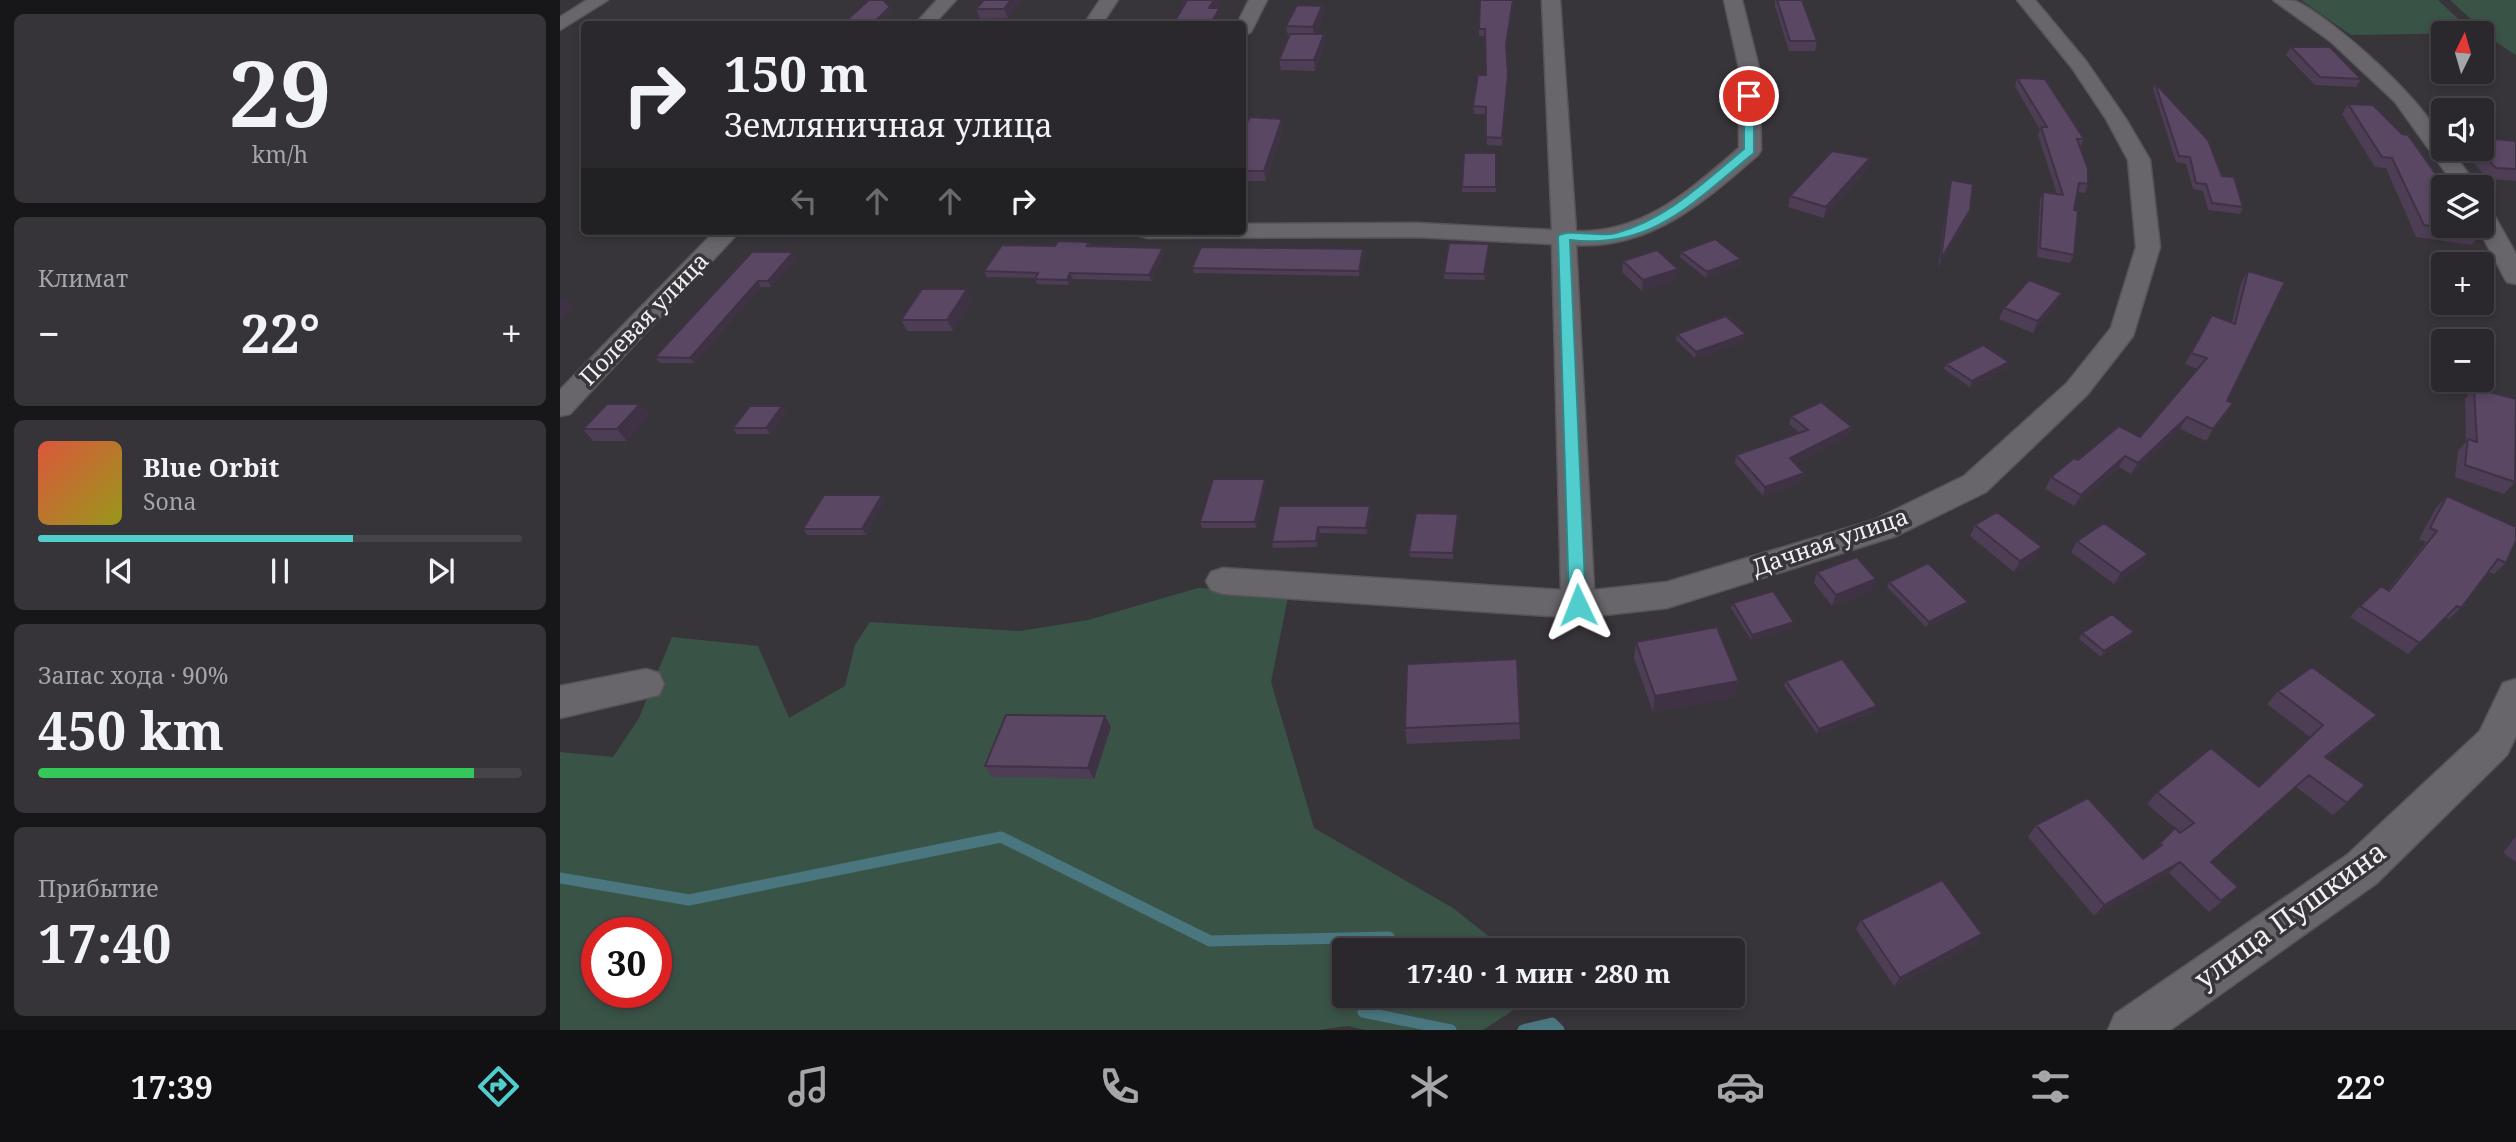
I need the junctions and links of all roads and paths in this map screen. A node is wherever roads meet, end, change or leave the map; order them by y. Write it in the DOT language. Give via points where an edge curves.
graph roads {
  1 [pos="599,0"];
  2 [pos="947,0"];
  3 [pos="1109,0"];
  4 [pos="1258,0"];
  5 [pos="1551,0"];
  6 [pos="1733,0"];
  7 [pos="2026,0"];
  8 [pos="2282,0"];
  9 [pos="927,21"];
  10 [pos="1095,21"];
  11 [pos="1246,24"];
  12 [pos="560,25"];
  13 [pos="2458,175"];
  14 [pos="1246,231"];
  15 [pos="724,235"];
  16 [pos="1564,236"];
  17 [pos="2494,236"];
  18 [pos="2516,277"];
  19 [pos="560,407"];
  20 [pos="1223,581"];
  21 [pos="1578,605"];
  22 [pos="646,684"];
  23 [pos="560,702"];
  24 [pos="2513,710"];
  25 [pos="2131,1030"];
  1 -- 12 [label="street"];
  2 -- 9 [label="street"];
  3 -- 10 [label="street"];
  4 -- 11 [label="street"];
  5 -- 16 [label="street"];
  6 -- 16 [label="street" via="1749,68 1750,150 1656,223 1617,237"];
  7 -- 21 [label="street, Дачная улица" via="2079,65 2139,160 2148,247 2124,330 2077,389 1975,484 1885,528 1667,595"];
  8 -- 13 [label="street" via="2337,37 2402,98"];
  14 -- 16 [label="street" via="1417,230"];
  15 -- 19 [label="street, Полевая улица"];
  16 -- 21 [label="street"];
  17 -- 18 [label="street"];
  20 -- 21 [label="street, Дачная улица"];
  22 -- 23 [label="street"];
  24 -- 25 [label="street, улица Пушкина" via="2494,743 2362,869"];
}
